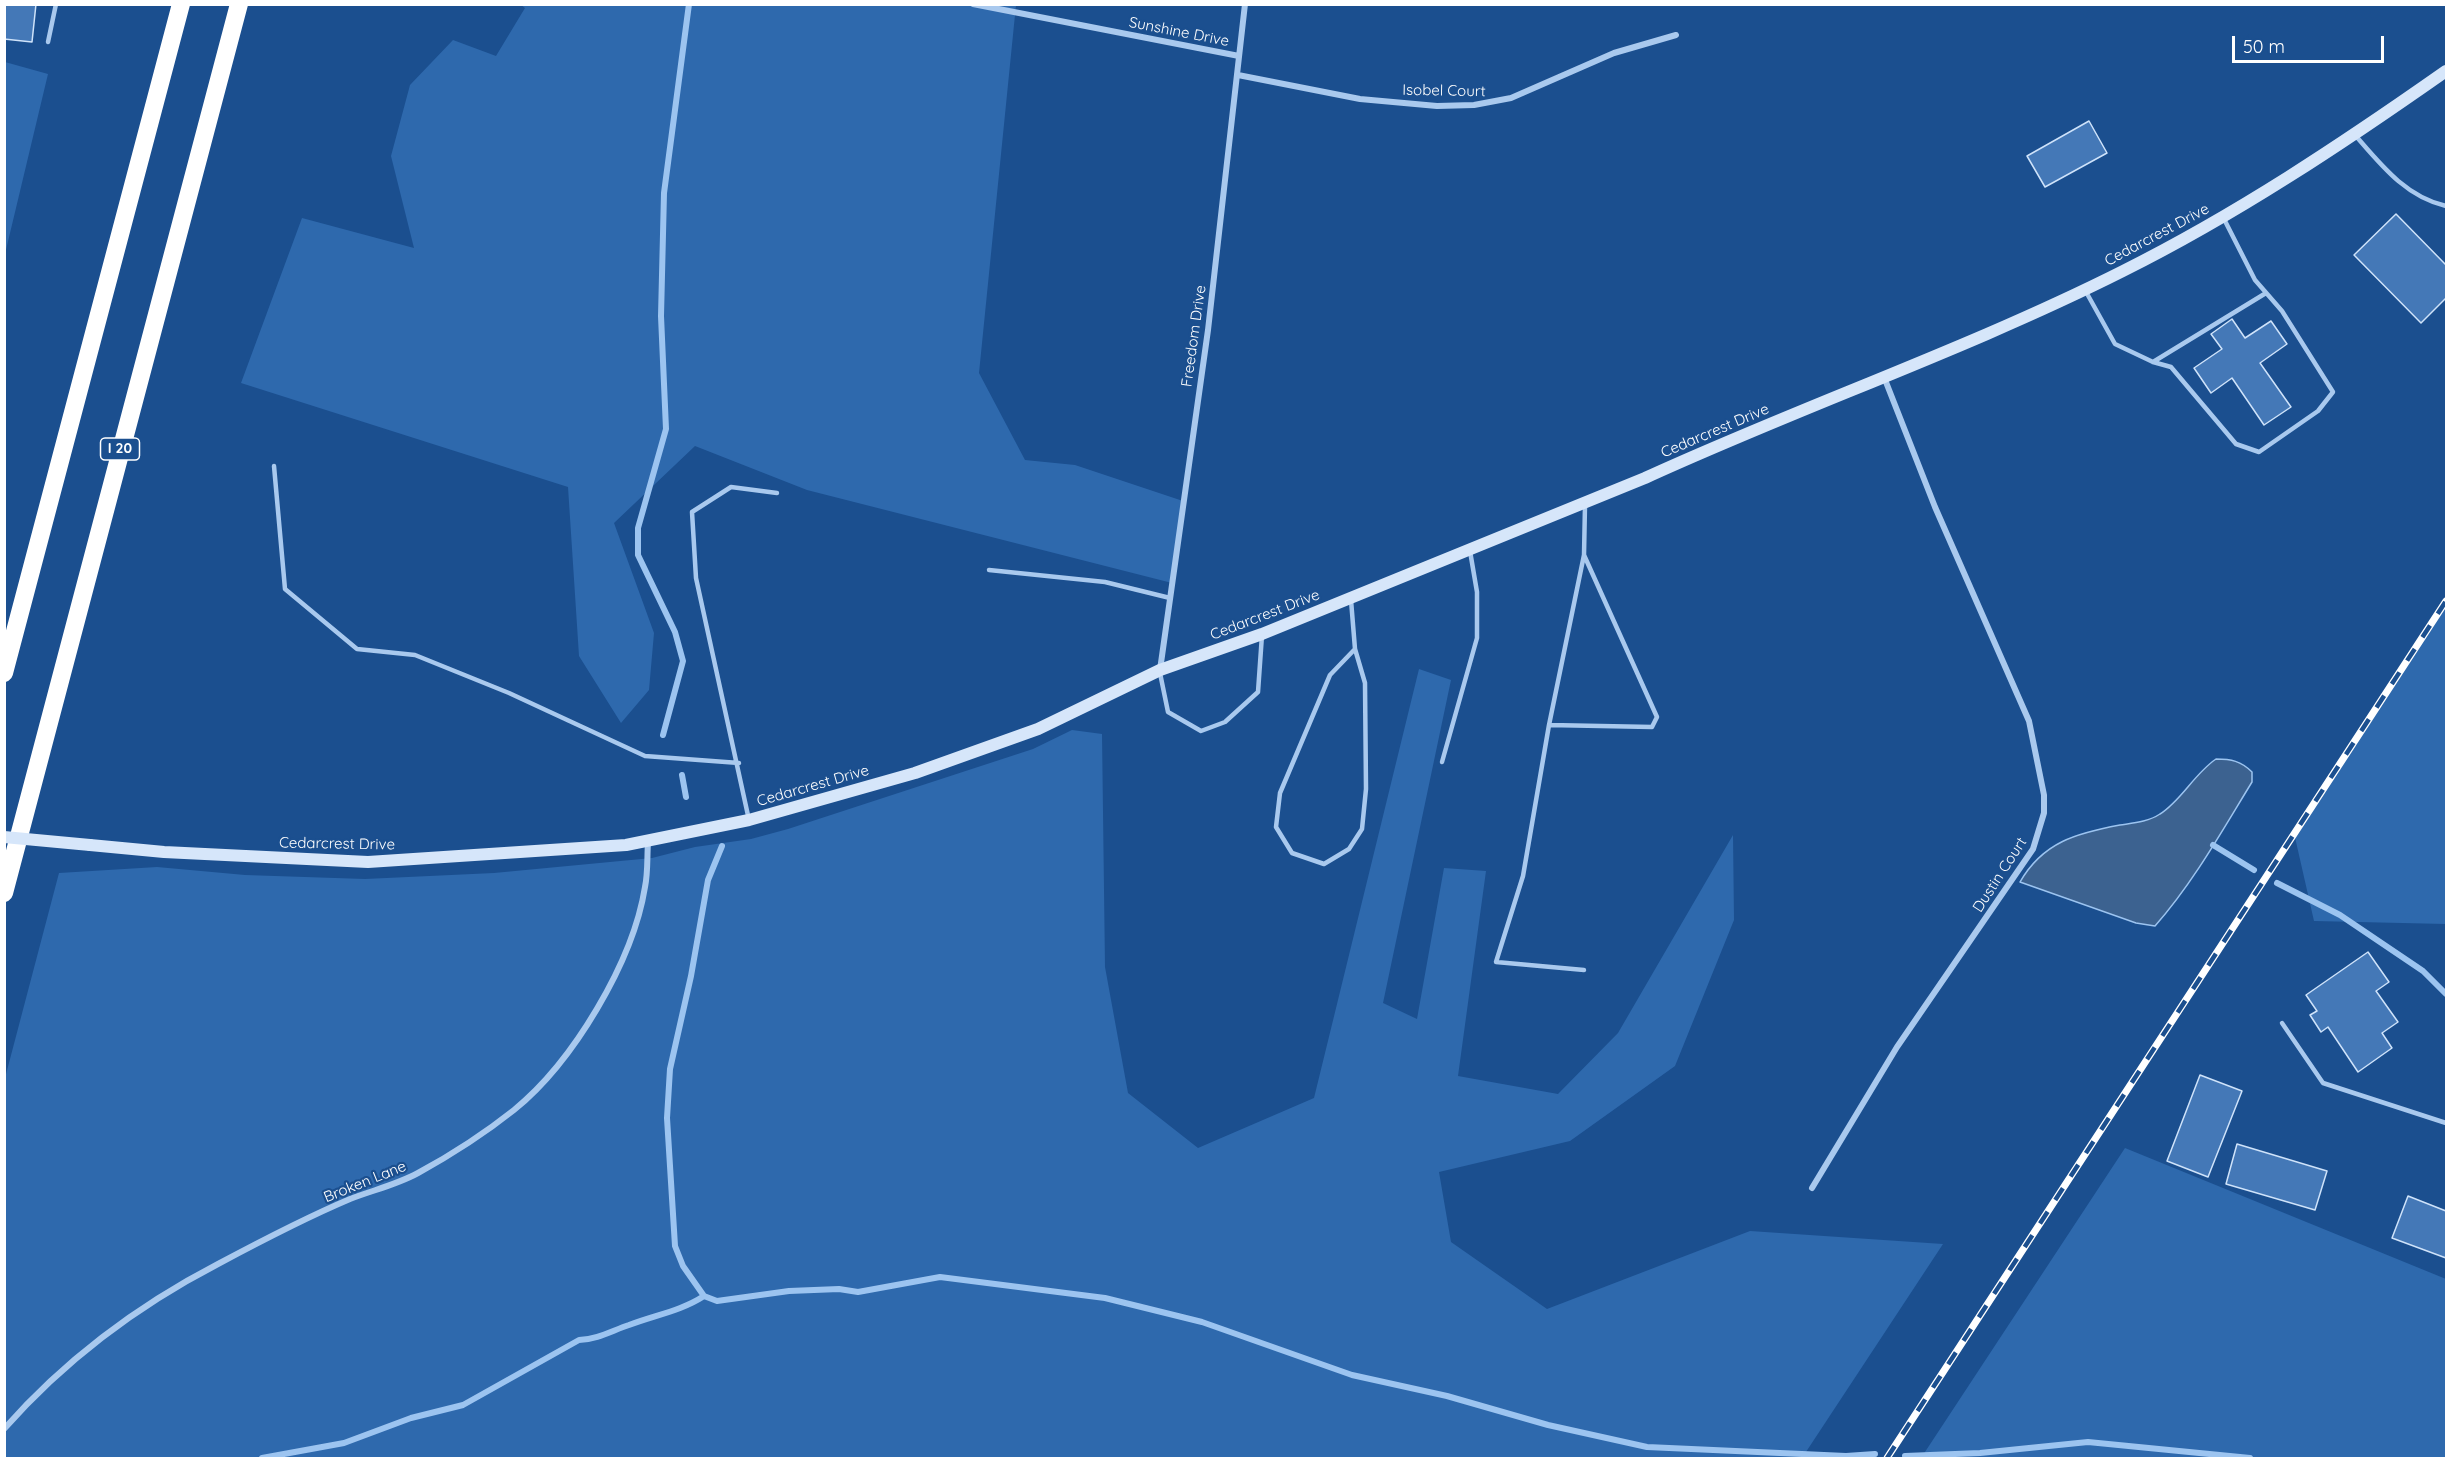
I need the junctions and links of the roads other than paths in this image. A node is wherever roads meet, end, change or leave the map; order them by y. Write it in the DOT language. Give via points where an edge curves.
graph roads {
  1 [pos="56,4"];
  2 [pos="181,4"];
  3 [pos="239,4"];
  4 [pos="973,4"];
  5 [pos="1245,4"];
  6 [pos="1676,35"];
  7 [pos="48,42"];
  8 [pos="1239,56"];
  9 [pos="2446,71"];
  10 [pos="1238,75"];
  11 [pos="2355,135"];
  12 [pos="2446,206"];
  13 [pos="2223,217"];
  14 [pos="2085,290"];
  15 [pos="2266,293"];
  16 [pos="2153,362"];
  17 [pos="1884,377"];
  18 [pos="274,466"];
  19 [pos="777,493"];
  20 [pos="1585,502"];
  21 [pos="1469,549"];
  22 [pos="1584,555"];
  23 [pos="989,570"];
  24 [pos="1351,597"];
  25 [pos="1170,598"];
  26 [pos="1262,634"];
  27 [pos="1355,649"];
  28 [pos="1160,670"];
  29 [pos="4,673"];
  30 [pos="1549,725"];
  31 [pos="1442,762"];
  32 [pos="739,764"];
  33 [pos="749,820"];
  34 [pos="4,837"];
  35 [pos="648,842"];
  36 [pos="4,893"];
  37 [pos="1584,970"];
  38 [pos="2282,1023"];
  39 [pos="2446,1123"];
  40 [pos="1812,1188"];
  41 [pos="4,1429"];
  1 -- 7 [label="lane"];
  2 -- 29 [label="highway"];
  3 -- 36 [label="highway, I 20"];
  4 -- 8 [label="street, Sunshine Drive"];
  5 -- 8 [label="street, Freedom Drive"];
  6 -- 10 [label="street, Isobel Court" via="1614,53 1511,98 1474,105 1360,99"];
  8 -- 10 [label="street, Freedom Drive"];
  9 -- 11 [label="street, Cedarcrest Drive"];
  10 -- 25 [label="street, Freedom Drive" via="1208,330"];
  11 -- 12 [label="lane" via="2407,190"];
  11 -- 13 [label="street, Cedarcrest Drive"];
  13 -- 14 [label="street, Cedarcrest Drive"];
  13 -- 15 [label="lane" via="2255,280"];
  14 -- 16 [label="lane" via="2115,344"];
  14 -- 17 [label="street, Cedarcrest Drive"];
  15 -- 16 [label="lane"];
  15 -- 16 [label="lane" via="2282,311 2333,392 2318,411 2259,452 2236,444 2171,367"];
  17 -- 20 [label="street, Cedarcrest Drive"];
  17 -- 40 [label="street, Dustin Court" via="1935,507 2029,721 2044,813 2033,849 1897,1047"];
  18 -- 32 [label="lane" via="285,589 357,649 415,655 509,693 645,756"];
  19 -- 32 [label="lane" via="731,487 692,512 696,578"];
  20 -- 21 [label="street, Cedarcrest Drive"];
  20 -- 22 [label="lane"];
  21 -- 24 [label="street, Cedarcrest Drive"];
  21 -- 31 [label="lane" via="1477,592 1477,638"];
  22 -- 30 [label="lane"];
  22 -- 30 [label="lane" via="1657,717 1652,727"];
  23 -- 25 [label="lane" via="1105,582"];
  24 -- 26 [label="street, Cedarcrest Drive"];
  24 -- 27 [label="lane"];
  25 -- 28 [label="street, Freedom Drive"];
  26 -- 28 [label="street, Cedarcrest Drive"];
  26 -- 28 [label="lane" via="1257,692 1225,722 1201,731 1168,711"];
  27 -- 27 [label="lane" via="1365,682 1366,789 1362,829 1349,849 1324,864 1292,854 1275,827 1281,793 1330,675"];
  28 -- 33 [label="street, Cedarcrest Drive" via="1028,733 915,773"];
  30 -- 37 [label="lane" via="1523,876 1496,962"];
  32 -- 33 [label="lane"];
  33 -- 35 [label="street, Cedarcrest Drive"];
  34 -- 35 [label="street, Cedarcrest Drive, bridge" via="164,852 368,862"];
  35 -- 41 [label="street, Broken Lane" via="645,887 636,923 610,983 576,1040 514,1110 420,1172 316,1215 216,1265 151,1304 75,1358"];
  38 -- 39 [label="lane" via="2323,1083"];
}
